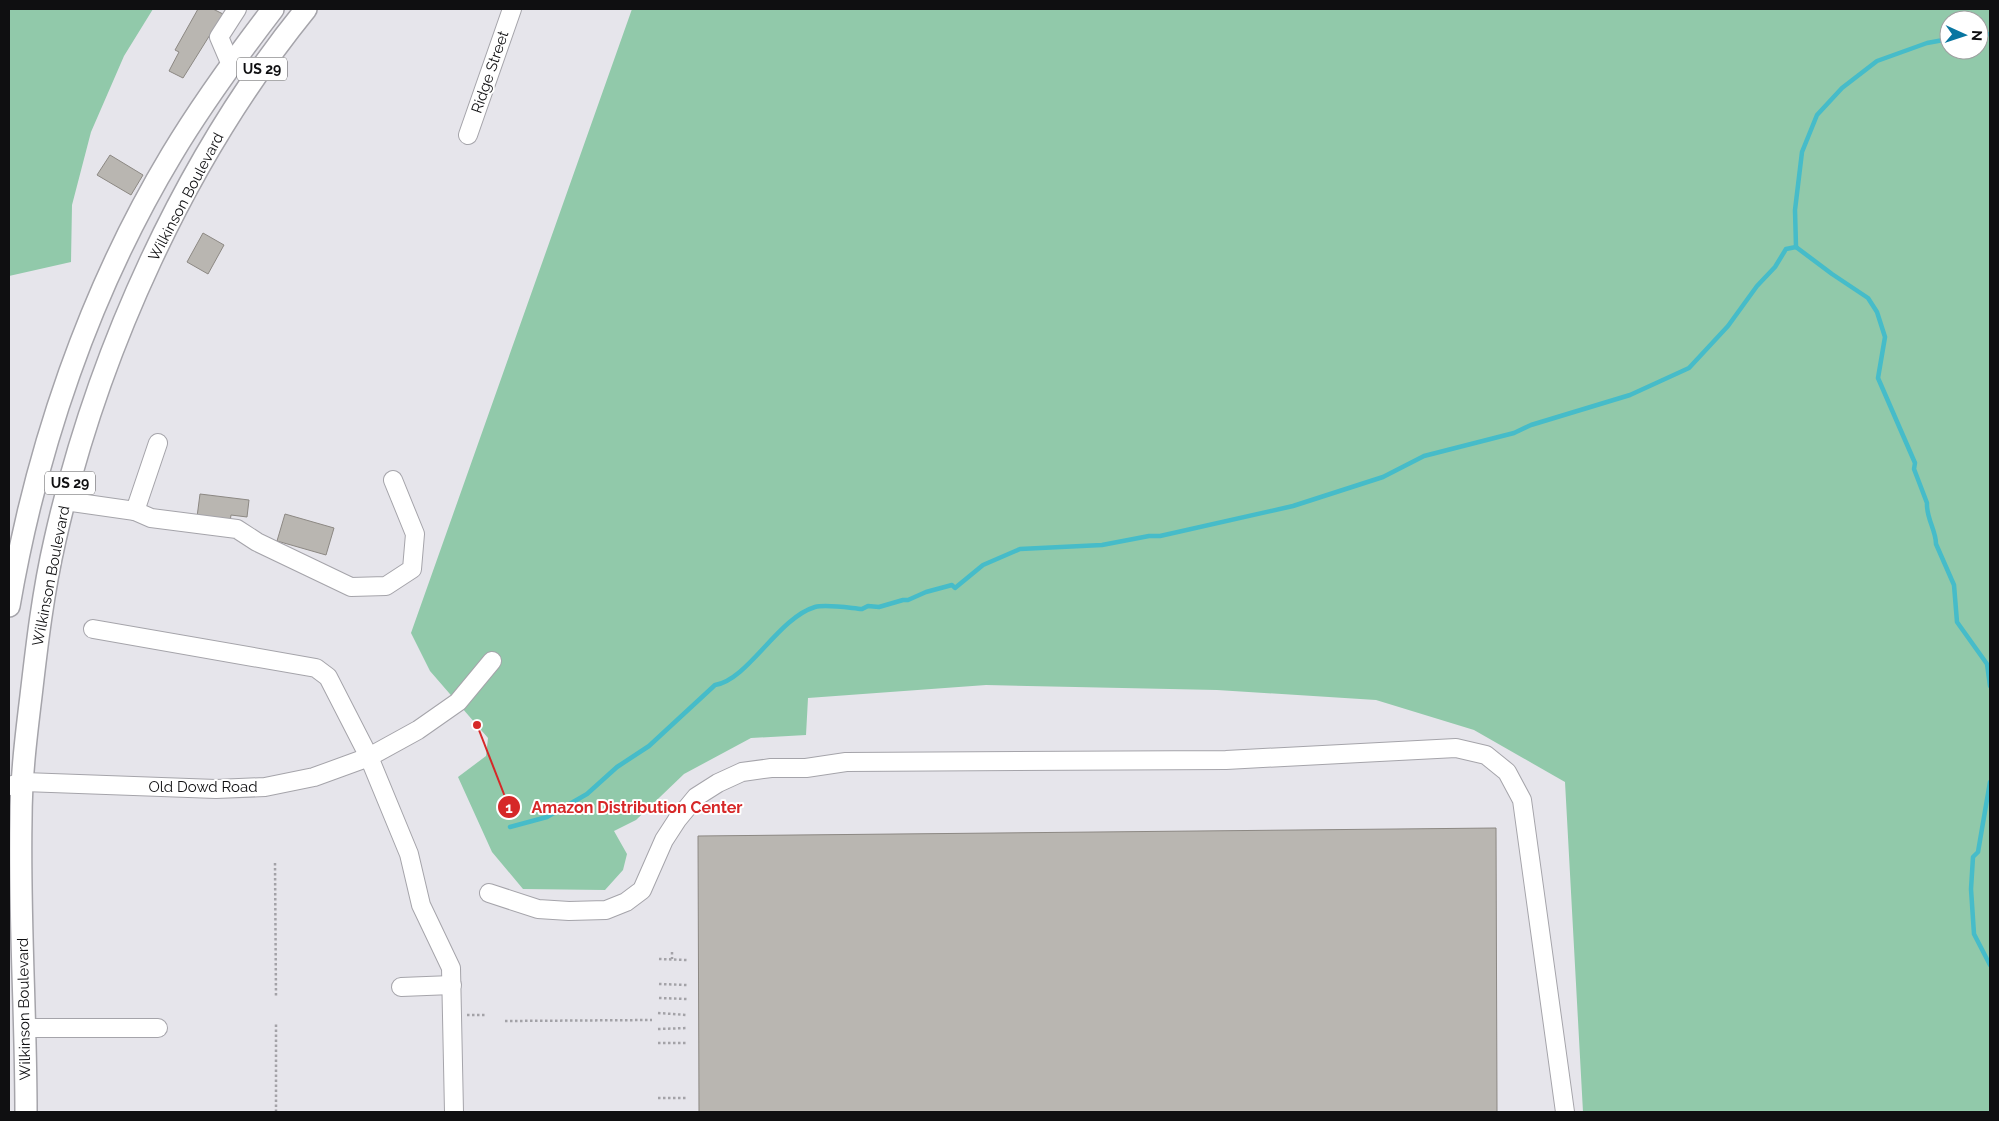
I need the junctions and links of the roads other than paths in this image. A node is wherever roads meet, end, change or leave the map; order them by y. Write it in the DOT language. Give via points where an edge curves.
graph roads {
  1 [pos="237,9"];
  2 [pos="272,9"];
  3 [pos="306,9"];
  4 [pos="512,9"];
  5 [pos="231,65"];
  6 [pos="195,118"];
  7 [pos="221,131"];
  8 [pos="468,135"];
  9 [pos="158,443"];
  10 [pos="393,480"];
  11 [pos="65,501"];
  12 [pos="135,512"];
  13 [pos="9,606"];
  14 [pos="92,629"];
  15 [pos="492,661"];
  16 [pos="369,757"];
  17 [pos="14,781"];
  18 [pos="489,893"];
  19 [pos="452,985"];
  20 [pos="401,987"];
  21 [pos="26,1028"];
  22 [pos="158,1028"];
  23 [pos="26,1112"];
  24 [pos="454,1112"];
  25 [pos="1565,1112"];
  1 -- 5 [label="street" via="219,36"];
  2 -- 5 [label="main road, Wilkinson Boulevard / US 29"];
  3 -- 7 [label="main road, Wilkinson Boulevard / US 29"];
  4 -- 8 [label="street, Ridge Street"];
  5 -- 6 [label="main road, Wilkinson Boulevard / US 29"];
  6 -- 7 [label="main road"];
  6 -- 13 [label="main road, Wilkinson Boulevard / US 29" via="138,216 82,340 39,469"];
  7 -- 11 [label="main road, Wilkinson Boulevard / US 29" via="167,228 130,310 91,411"];
  9 -- 12 [label="street"];
  10 -- 12 [label="street" via="415,534 412,570 386,586 351,587 257,542 237,529 151,518"];
  11 -- 12 [label="street"];
  11 -- 17 [label="main road, Wilkinson Boulevard / US 29" via="42,608 26,743"];
  14 -- 16 [label="street" via="316,668 328,676"];
  15 -- 16 [label="street, Old Dowd Road" via="458,702 418,730"];
  16 -- 17 [label="street, Old Dowd Road" via="314,777 265,787 216,789"];
  16 -- 19 [label="street" via="409,854 421,905 452,968"];
  17 -- 21 [label="main road, Wilkinson Boulevard / US 29" via="21,818 20,888"];
  18 -- 25 [label="street" via="538,909 569,912 606,910 626,902 642,890 664,840 696,797 742,772 856,762 1226,760 1456,748 1486,755 1507,772 1522,800"];
  19 -- 20 [label="street"];
  19 -- 24 [label="street"];
  21 -- 22 [label="street"];
  21 -- 23 [label="main road, Wilkinson Boulevard / US 29"];
}
